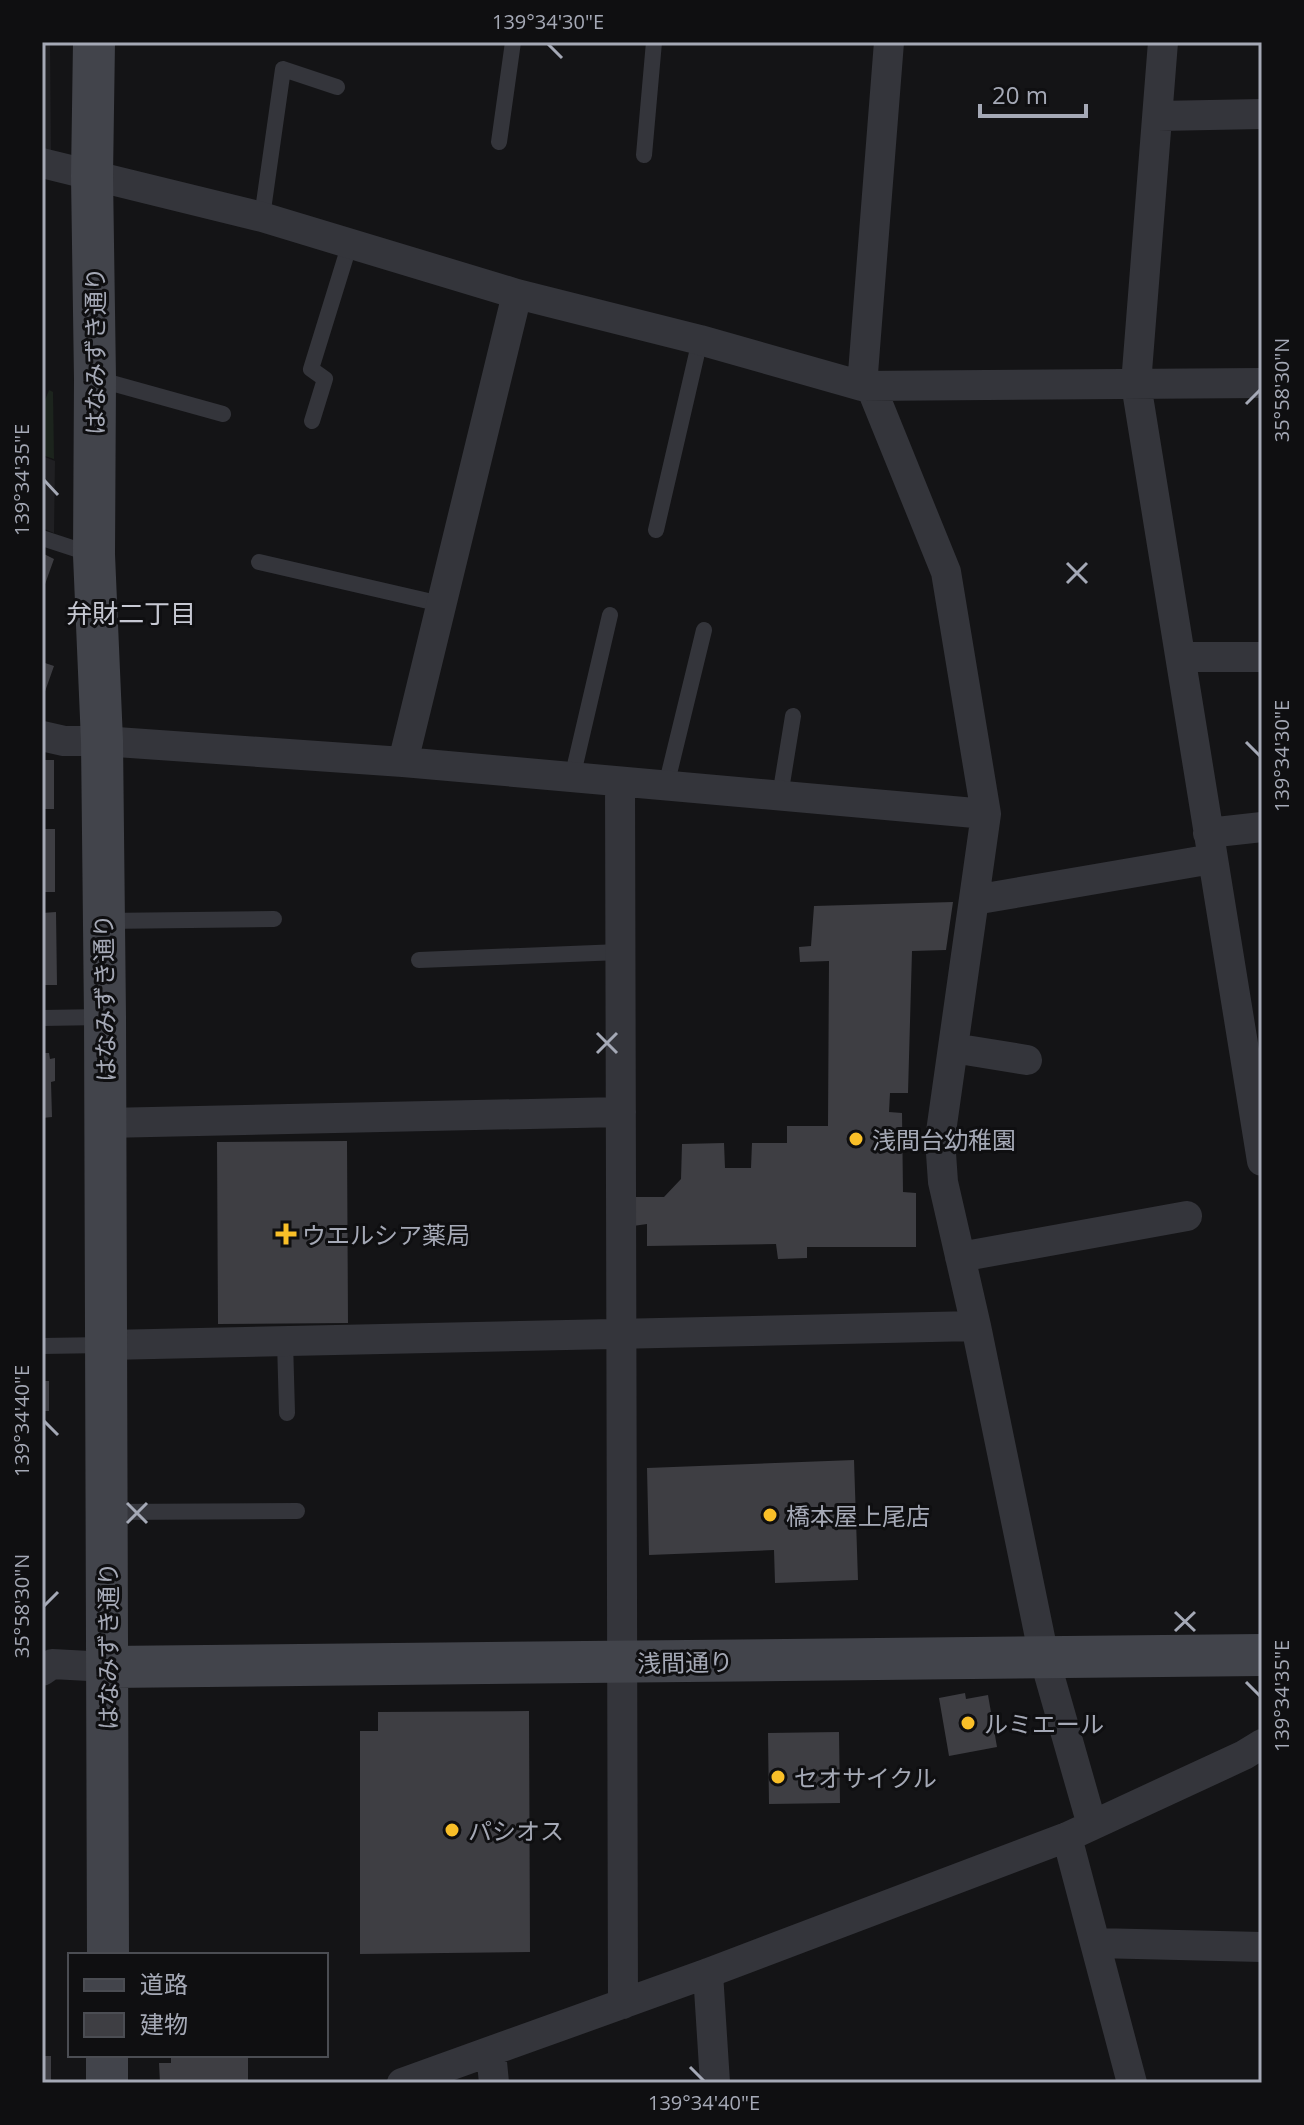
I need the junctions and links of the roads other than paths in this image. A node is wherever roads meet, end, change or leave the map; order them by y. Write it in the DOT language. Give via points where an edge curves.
graph roads {
  1 [pos="94,42"];
  2 [pos="513,42"];
  3 [pos="654,42"];
  4 [pos="889,42"];
  5 [pos="1163,42"];
  6 [pos="337,87"];
  7 [pos="1262,114"];
  8 [pos="1158,116"];
  9 [pos="499,142"];
  10 [pos="644,155"];
  11 [pos="42,163"];
  12 [pos="92,176"];
  13 [pos="262,217"];
  14 [pos="350,243"];
  15 [pos="517,294"];
  16 [pos="700,340"];
  17 [pos="95,379"];
  18 [pos="1262,383"];
  19 [pos="1136,384"];
  20 [pos="866,386"];
  21 [pos="223,414"];
  22 [pos="312,421"];
  23 [pos="656,530"];
  24 [pos="42,538"];
  25 [pos="94,555"];
  26 [pos="259,562"];
  27 [pos="441,604"];
  28 [pos="610,615"];
  29 [pos="704,630"];
  30 [pos="1181,657"];
  31 [pos="1262,657"];
  32 [pos="793,716"];
  33 [pos="42,736"];
  34 [pos="102,741"];
  35 [pos="403,762"];
  36 [pos="572,778"];
  37 [pos="620,782"];
  38 [pos="666,786"];
  39 [pos="780,796"];
  40 [pos="986,814"];
  41 [pos="1262,827"];
  42 [pos="1210,846"];
  43 [pos="974,900"];
  44 [pos="274,919"];
  45 [pos="103,921"];
  46 [pos="620,952"];
  47 [pos="419,960"];
  48 [pos="105,1017"];
  49 [pos="42,1018"];
  50 [pos="953,1048"];
  51 [pos="1027,1060"];
  52 [pos="621,1112"];
  53 [pos="105,1123"];
  54 [pos="1262,1161"];
  55 [pos="1187,1216"];
  56 [pos="960,1257"];
  57 [pos="976,1326"];
  58 [pos="622,1333"];
  59 [pos="285,1341"];
  60 [pos="107,1345"];
  61 [pos="42,1346"];
  62 [pos="287,1413"];
  63 [pos="297,1511"];
  64 [pos="107,1512"];
  65 [pos="1262,1655"];
  66 [pos="1044,1657"];
  67 [pos="623,1663"];
  68 [pos="108,1667"];
  69 [pos="42,1671"];
  70 [pos="1262,1744"];
  71 [pos="1080,1831"];
  72 [pos="1095,1943"];
  73 [pos="1262,1947"];
  74 [pos="108,1953"];
  75 [pos="708,1973"];
  76 [pos="623,2004"];
  77 [pos="491,2052"];
  78 [pos="107,2057"];
  79 [pos="107,2083"];
  80 [pos="402,2083"];
  81 [pos="494,2083"];
  82 [pos="715,2083"];
  83 [pos="1132,2083"];
  1 -- 12 [label="street, はなみずき通り"];
  2 -- 9 [label="lane"];
  3 -- 10 [label="lane"];
  4 -- 20 [label="street"];
  5 -- 8 [label="street"];
  6 -- 13 [label="lane" via="283,69"];
  7 -- 8 [label="street"];
  8 -- 19 [label="street"];
  11 -- 12 [label="street"];
  12 -- 13 [label="street"];
  12 -- 17 [label="street, はなみずき通り"];
  13 -- 14 [label="street"];
  14 -- 15 [label="street"];
  14 -- 22 [label="lane" via="311,369 325,379"];
  15 -- 16 [label="street"];
  15 -- 27 [label="street"];
  16 -- 20 [label="street"];
  16 -- 23 [label="lane"];
  17 -- 21 [label="lane"];
  17 -- 25 [label="street, はなみずき通り"];
  18 -- 19 [label="street"];
  19 -- 20 [label="street"];
  19 -- 30 [label="street"];
  20 -- 40 [label="street" via="946,572"];
  24 -- 25 [label="lane"];
  25 -- 34 [label="street, はなみずき通り"];
  26 -- 27 [label="lane"];
  27 -- 35 [label="street"];
  28 -- 36 [label="lane"];
  29 -- 38 [label="lane"];
  30 -- 31 [label="street"];
  30 -- 42 [label="street"];
  32 -- 39 [label="lane"];
  33 -- 34 [label="street"];
  34 -- 35 [label="street"];
  34 -- 45 [label="street, はなみずき通り"];
  35 -- 36 [label="street"];
  36 -- 37 [label="street"];
  37 -- 38 [label="street"];
  37 -- 46 [label="street"];
  38 -- 39 [label="street"];
  39 -- 40 [label="street"];
  40 -- 43 [label="street"];
  41 -- 42 [label="street"];
  42 -- 43 [label="street"];
  42 -- 54 [label="street"];
  43 -- 50 [label="street"];
  44 -- 45 [label="lane"];
  45 -- 48 [label="street, はなみずき通り"];
  46 -- 47 [label="lane"];
  46 -- 52 [label="street"];
  48 -- 49 [label="lane"];
  48 -- 53 [label="street, はなみずき通り"];
  50 -- 51 [label="street"];
  50 -- 56 [label="street" via="940,1139 943,1182"];
  52 -- 53 [label="street"];
  52 -- 58 [label="street"];
  53 -- 60 [label="street, はなみずき通り"];
  55 -- 56 [label="street"];
  56 -- 57 [label="street"];
  57 -- 58 [label="street"];
  57 -- 66 [label="street"];
  58 -- 59 [label="street"];
  58 -- 67 [label="street"];
  59 -- 60 [label="street"];
  59 -- 62 [label="lane"];
  60 -- 61 [label="lane"];
  60 -- 64 [label="street, はなみずき通り"];
  63 -- 64 [label="lane"];
  64 -- 68 [label="street, はなみずき通り"];
  65 -- 66 [label="street, 浅間通り"];
  66 -- 67 [label="street, 浅間通り"];
  66 -- 71 [label="street"];
  67 -- 68 [label="street, 浅間通り"];
  67 -- 76 [label="street"];
  68 -- 69 [label="street" via="52,1664"];
  68 -- 74 [label="street, はなみずき通り"];
  70 -- 71 [label="street"];
  71 -- 72 [label="street"];
  71 -- 75 [label="street"];
  72 -- 73 [label="street"];
  72 -- 83 [label="street"];
  75 -- 76 [label="street"];
  75 -- 82 [label="street"];
  76 -- 77 [label="street"];
  77 -- 80 [label="street"];
  77 -- 81 [label="street"];
  78 -- 79 [label="street"];
}
